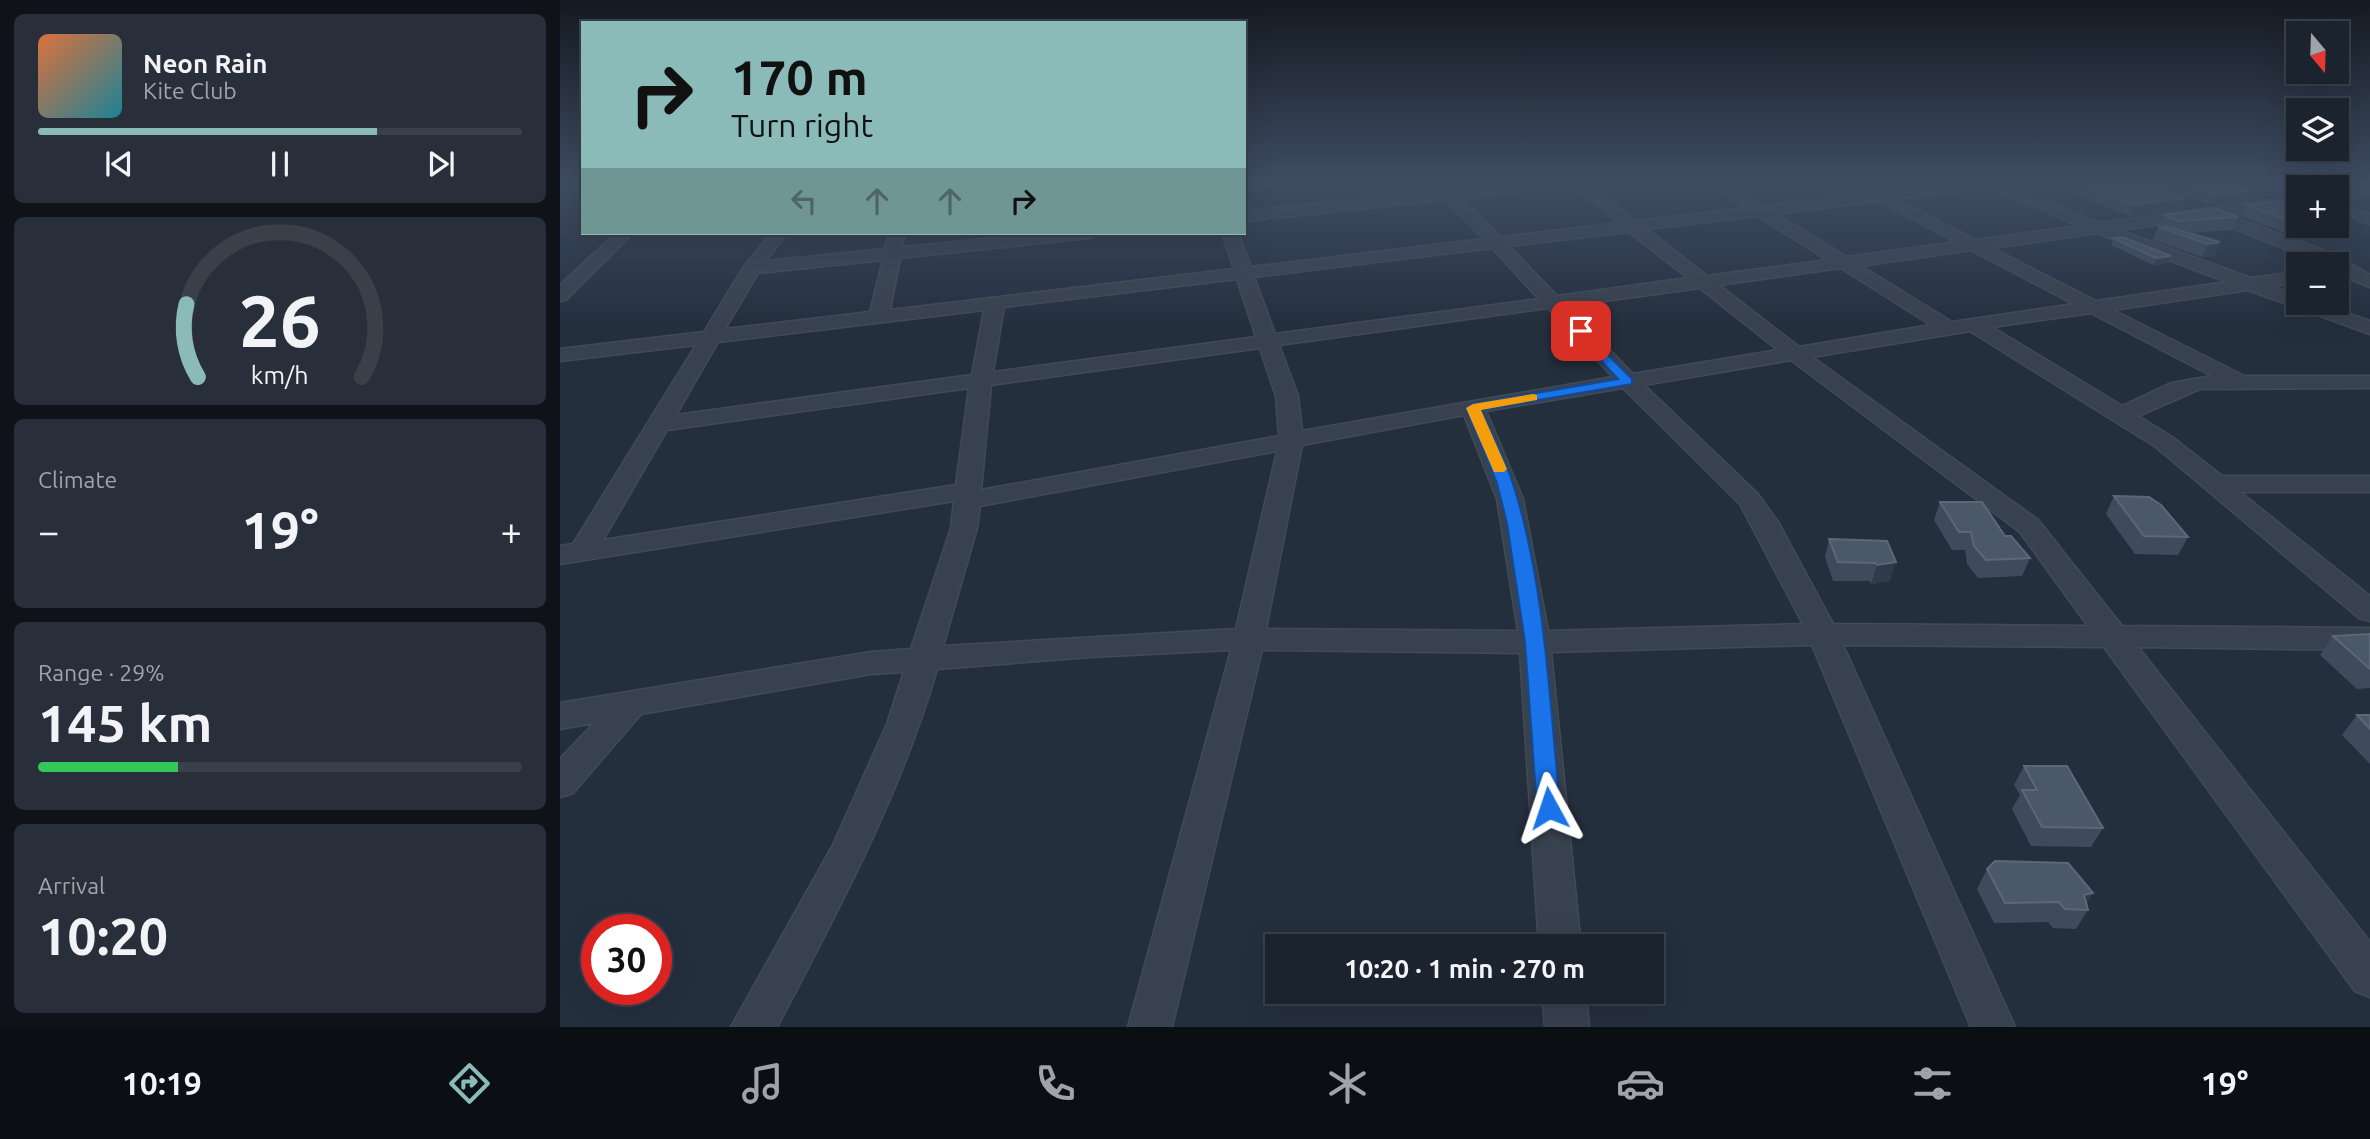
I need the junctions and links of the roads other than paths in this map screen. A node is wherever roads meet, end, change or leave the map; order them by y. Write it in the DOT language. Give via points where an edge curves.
graph roads {
  1 [pos="1484,230"];
  2 [pos="1602,230"];
  3 [pos="1639,230"];
  4 [pos="1790,230"];
  5 [pos="1945,230"];
  6 [pos="2085,230"];
  7 [pos="2103,230"];
  8 [pos="2253,230"];
  9 [pos="623,235"];
  10 [pos="777,235"];
  11 [pos="897,235"];
  12 [pos="1071,235"];
  13 [pos="1231,235"];
  14 [pos="1496,243"];
  15 [pos="1976,246"];
  16 [pos="2312,252"];
  17 [pos="892,254"];
  18 [pos="1842,262"];
  19 [pos="752,268"];
  20 [pos="2370,269"];
  21 [pos="2349,271"];
  22 [pos="1244,273"];
  23 [pos="2349,274"];
  24 [pos="2286,278"];
  25 [pos="1704,282"];
  26 [pos="2245,282"];
  27 [pos="2370,282"];
  28 [pos="560,295"];
  29 [pos="2286,297"];
  30 [pos="1553,302"];
  31 [pos="995,303"];
  32 [pos="2090,306"];
  33 [pos="2334,315"];
  34 [pos="879,316"];
  35 [pos="1973,324"];
  36 [pos="1948,328"];
  37 [pos="2370,328"];
  38 [pos="711,336"];
  39 [pos="1267,340"];
  40 [pos="1794,353"];
  41 [pos="560,355"];
  42 [pos="1628,381"];
  43 [pos="981,382"];
  44 [pos="2239,382"];
  45 [pos="2370,382"];
  46 [pos="1473,408"];
  47 [pos="2122,415"];
  48 [pos="657,424"];
  49 [pos="1291,440"];
  50 [pos="2216,484"];
  51 [pos="2370,484"];
  52 [pos="968,495"];
  53 [pos="571,553"];
  54 [pos="2370,611"];
  55 [pos="1824,634"];
  56 [pos="2112,634"];
  57 [pos="1248,639"];
  58 [pos="2370,639"];
  59 [pos="1535,642"];
  60 [pos="925,657"];
  61 [pos="631,704"];
  62 [pos="560,716"];
  63 [pos="560,783"];
  64 [pos="1559,934"];
  65 [pos="2370,976"];
  66 [pos="1565,1004"];
  67 [pos="752,1027"];
  68 [pos="1150,1027"];
  69 [pos="1567,1027"];
  70 [pos="1993,1027"];
  1 -- 14 [label="street"];
  2 -- 14 [label="street"];
  3 -- 25 [label="street"];
  4 -- 18 [label="street"];
  5 -- 15 [label="street"];
  6 -- 15 [label="street"];
  7 -- 26 [label="street"];
  8 -- 16 [label="street"];
  9 -- 28 [label="street"];
  10 -- 19 [label="street"];
  11 -- 17 [label="street"];
  12 -- 17 [label="street"];
  13 -- 22 [label="street"];
  14 -- 22 [label="street"];
  14 -- 30 [label="street"];
  15 -- 18 [label="street"];
  15 -- 32 [label="street"];
  17 -- 19 [label="street"];
  17 -- 34 [label="street"];
  18 -- 25 [label="street"];
  18 -- 36 [label="street"];
  19 -- 38 [label="street"];
  20 -- 21 [label="street"];
  22 -- 31 [label="street"];
  22 -- 39 [label="street"];
  23 -- 27 [label="street"];
  24 -- 26 [label="street"];
  25 -- 30 [label="street"];
  25 -- 40 [label="street"];
  26 -- 29 [label="street"];
  26 -- 32 [label="street"];
  30 -- 39 [label="street"];
  30 -- 42 [label="street"];
  31 -- 34 [label="street"];
  31 -- 43 [label="street"];
  32 -- 35 [label="street"];
  32 -- 44 [label="street"];
  33 -- 37 [label="street"];
  34 -- 38 [label="street"];
  35 -- 36 [label="street"];
  35 -- 47 [label="street"];
  36 -- 40 [label="street"];
  38 -- 41 [label="street"];
  38 -- 48 [label="street"];
  39 -- 43 [label="street"];
  39 -- 49 [label="street" via="1287,396"];
  40 -- 42 [label="street"];
  40 -- 56 [label="street" via="2029,526"];
  42 -- 46 [label="street"];
  42 -- 55 [label="street" via="1749,499"];
  43 -- 48 [label="street"];
  43 -- 52 [label="street"];
  44 -- 45 [label="street"];
  44 -- 47 [label="street" via="2187,386"];
  46 -- 49 [label="street"];
  46 -- 59 [label="street" via="1510,499"];
  47 -- 50 [label="street"];
  48 -- 53 [label="street"];
  49 -- 52 [label="street" via="1249,451"];
  49 -- 57 [label="street"];
  50 -- 51 [label="street"];
  50 -- 54 [label="street"];
  52 -- 53 [label="street"];
  52 -- 60 [label="street" via="964,528"];
  55 -- 56 [label="street"];
  55 -- 59 [label="street"];
  55 -- 70 [label="street"];
  56 -- 58 [label="street"];
  56 -- 65 [label="street"];
  57 -- 59 [label="street"];
  57 -- 60 [label="street"];
  57 -- 68 [label="street"];
  59 -- 64 [label="street"];
  60 -- 61 [label="street"];
  60 -- 67 [label="street" via="904,724 848,854"];
  61 -- 62 [label="street"];
  61 -- 63 [label="street"];
  66 -- 69 [label="street"];
}
